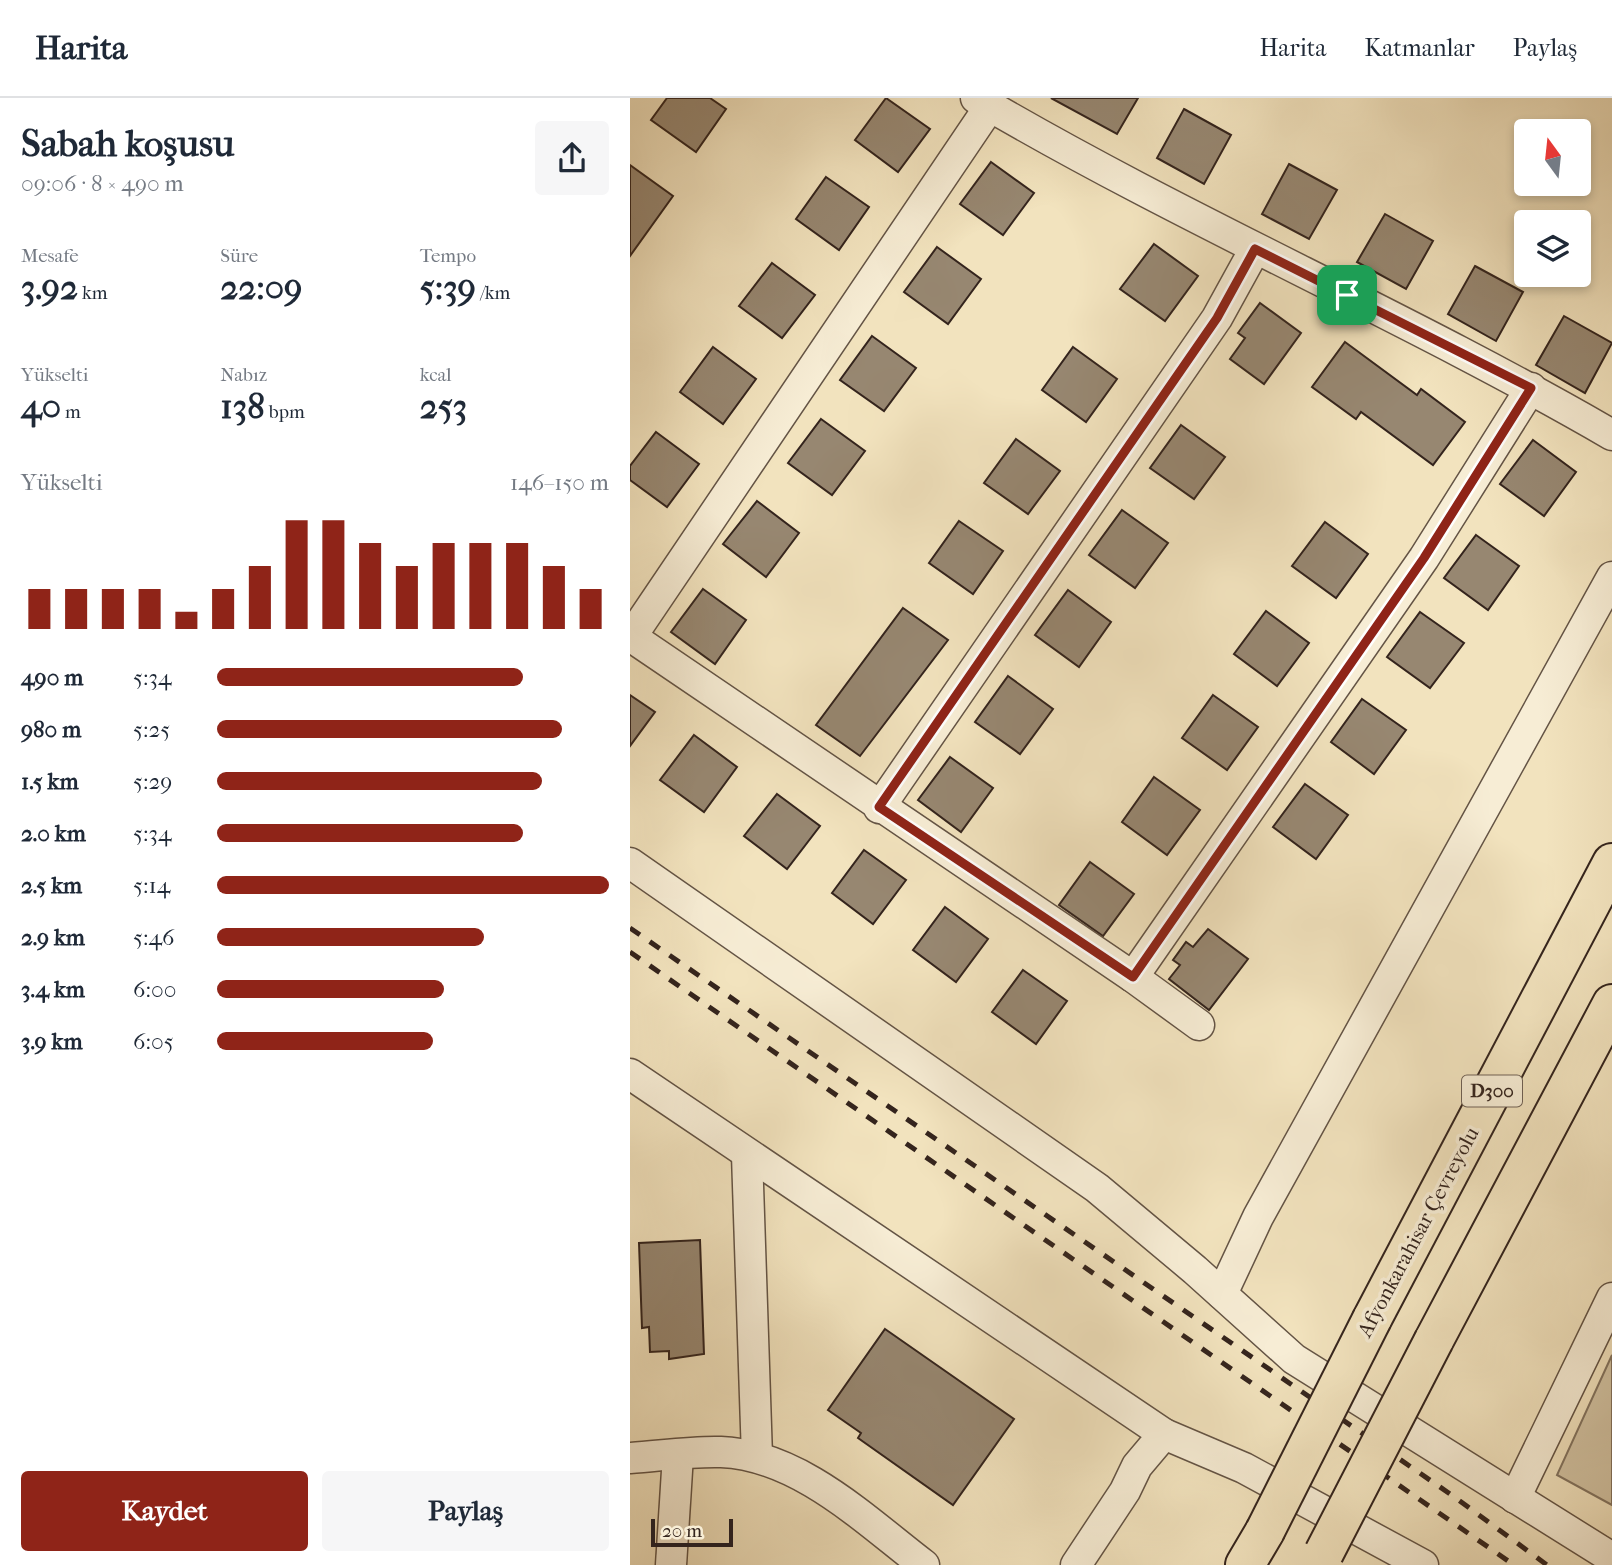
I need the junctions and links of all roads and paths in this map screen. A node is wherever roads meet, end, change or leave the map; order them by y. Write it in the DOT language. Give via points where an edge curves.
graph roads {
  1 [pos="983,102"];
  2 [pos="1255,249"];
  3 [pos="1531,388"];
  4 [pos="1612,435"];
  5 [pos="1612,577"];
  6 [pos="630,636"];
  7 [pos="879,807"];
  8 [pos="630,863"];
  9 [pos="1612,863"];
  10 [pos="1133,977"];
  11 [pos="1612,1003"];
  12 [pos="1199,1025"];
  13 [pos="630,1074"];
  14 [pos="747,1155"];
  15 [pos="1222,1294"];
  16 [pos="1612,1298"];
  17 [pos="1164,1434"];
  18 [pos="678,1455"];
  19 [pos="757,1457"];
  20 [pos="630,1458"];
  21 [pos="1515,1497"];
  22 [pos="1612,1558"];
  23 [pos="1320,1559"];
  24 [pos="671,1565"];
  25 [pos="924,1565"];
  26 [pos="1076,1565"];
  27 [pos="1245,1565"];
  28 [pos="1423,1565"];
  1 -- 2 [label="street"];
  1 -- 6 [label="street"];
  2 -- 3 [label="street"];
  2 -- 7 [label="street" via="1209,329"];
  3 -- 4 [label="street"];
  3 -- 10 [label="street" via="1424,558"];
  5 -- 15 [label="street" via="1258,1217"];
  6 -- 7 [label="street"];
  7 -- 10 [label="street"];
  8 -- 15 [label="street" via="1097,1188"];
  9 -- 27 [label="highway, Afyonkarahisar Çevreyolu / D300, bridge"];
  10 -- 12 [label="street"];
  11 -- 23 [label="highway, bridge"];
  13 -- 14 [label="street"];
  14 -- 17 [label="street"];
  14 -- 19 [label="street"];
  15 -- 21 [label="street" via="1293,1359"];
  16 -- 21 [label="street"];
  17 -- 26 [label="street" via="1137,1466"];
  17 -- 28 [label="street" via="1244,1468"];
  18 -- 19 [label="street" via="721,1452"];
  18 -- 20 [label="street"];
  18 -- 24 [label="street"];
  19 -- 25 [label="street" via="828,1492"];
  21 -- 22 [label="street"];
}
